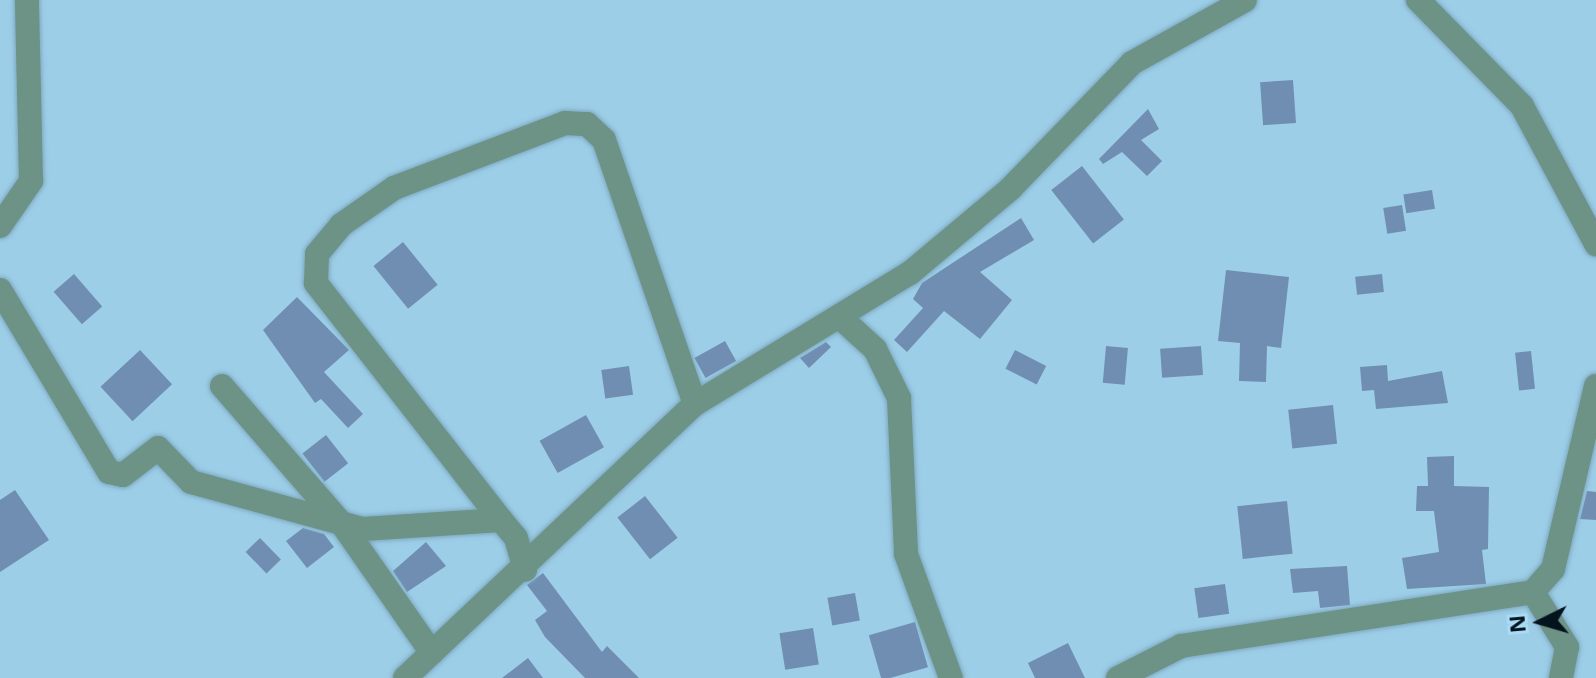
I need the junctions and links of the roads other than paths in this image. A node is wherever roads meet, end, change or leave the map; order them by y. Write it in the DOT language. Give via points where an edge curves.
graph roads {
  1 [pos="27,0"];
  2 [pos="1245,0"];
  3 [pos="1418,0"];
  4 [pos="0,226"];
  5 [pos="1594,233"];
  6 [pos="0,290"];
  7 [pos="842,319"];
  8 [pos="222,386"];
  9 [pos="1596,386"];
  10 [pos="695,404"];
  11 [pos="1592,423"];
  12 [pos="501,520"];
  13 [pos="342,524"];
  14 [pos="525,570"];
  15 [pos="1533,592"];
  16 [pos="432,653"];
  17 [pos="405,678"];
  18 [pos="951,678"];
  19 [pos="1118,678"];
  20 [pos="1561,678"];
  1 -- 4 [label="street" via="31,181"];
  2 -- 7 [label="street" via="1132,63 981,215"];
  3 -- 5 [label="street" via="1522,106"];
  6 -- 13 [label="street" via="109,472 123,475 158,448 191,482"];
  7 -- 10 [label="street"];
  7 -- 18 [label="street" via="875,349 899,398 906,554"];
  8 -- 13 [label="street"];
  9 -- 11 [label="street"];
  10 -- 12 [label="street" via="604,140 587,124 565,123 394,188 325,244 313,271 316,283"];
  10 -- 14 [label="street"];
  11 -- 15 [label="street" via="1553,569"];
  12 -- 13 [label="street" via="382,531"];
  12 -- 14 [label="street" via="516,538"];
  13 -- 16 [label="street"];
  14 -- 16 [label="street"];
  15 -- 19 [label="street" via="1181,646"];
  15 -- 20 [label="street" via="1567,647"];
  16 -- 17 [label="street"];
}
